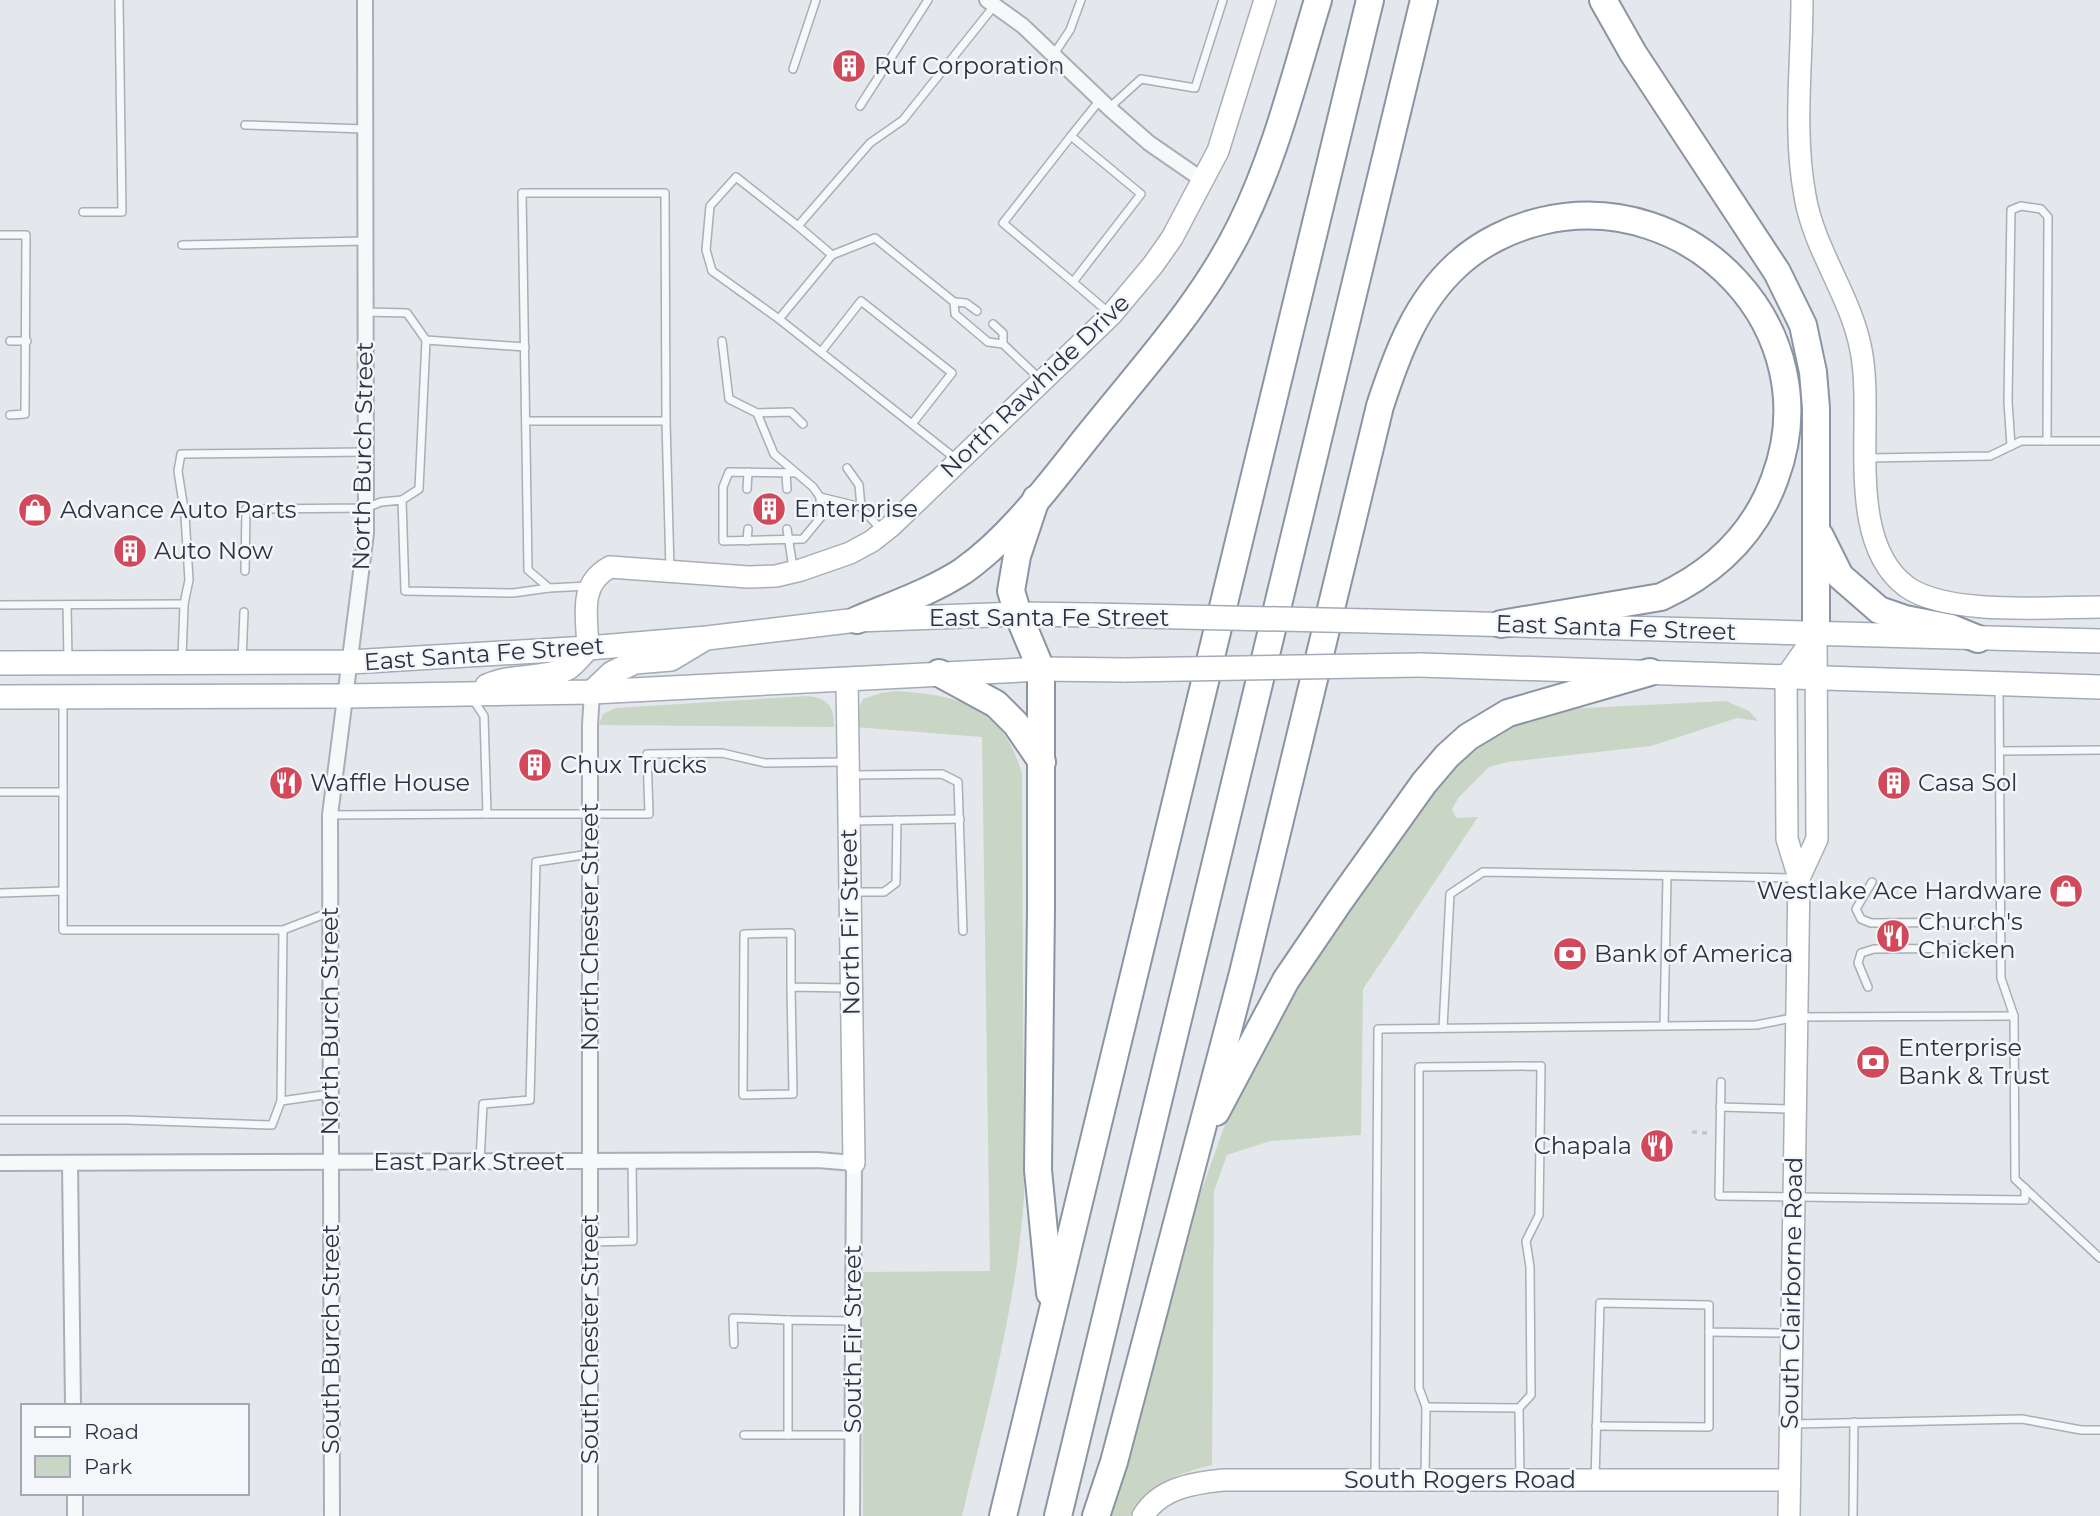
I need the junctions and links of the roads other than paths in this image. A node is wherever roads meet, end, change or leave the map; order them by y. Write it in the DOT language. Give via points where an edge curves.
graph roads {
  1 [pos="119,0"];
  2 [pos="365,0"];
  3 [pos="816,0"];
  4 [pos="928,0"];
  5 [pos="1081,0"];
  6 [pos="1223,0"];
  7 [pos="1265,0"];
  8 [pos="1318,0"];
  9 [pos="1370,0"];
  10 [pos="1424,0"];
  11 [pos="1603,0"];
  12 [pos="1801,0"];
  13 [pos="990,3"];
  14 [pos="1054,54"];
  15 [pos="793,69"];
  16 [pos="1104,104"];
  17 [pos="860,106"];
  18 [pos="245,125"];
  19 [pos="365,129"];
  20 [pos="1071,136"];
  21 [pos="1203,180"];
  22 [pos="83,212"];
  23 [pos="798,226"];
  24 [pos="0,235"];
  25 [pos="365,241"];
  26 [pos="182,245"];
  27 [pos="832,255"];
  28 [pos="1073,282"];
  29 [pos="954,302"];
  30 [pos="976,311"];
  31 [pos="366,312"];
  32 [pos="1111,315"];
  33 [pos="779,319"];
  34 [pos="993,324"];
  35 [pos="426,340"];
  36 [pos="10,341"];
  37 [pos="27,341"];
  38 [pos="722,341"];
  39 [pos="1003,344"];
  40 [pos="525,347"];
  41 [pos="821,352"];
  42 [pos="1041,380"];
  43 [pos="757,413"];
  44 [pos="10,415"];
  45 [pos="526,421"];
  46 [pos="666,421"];
  47 [pos="803,424"];
  48 [pos="912,424"];
  49 [pos="2047,441"];
  50 [pos="2100,441"];
  51 [pos="2011,446"];
  52 [pos="366,452"];
  53 [pos="1866,458"];
  54 [pos="959,461"];
  55 [pos="847,468"];
  56 [pos="748,472"];
  57 [pos="786,473"];
  58 [pos="796,473"];
  59 [pos="747,489"];
  60 [pos="787,489"];
  61 [pos="820,497"];
  62 [pos="1036,499"];
  63 [pos="402,500"];
  64 [pos="860,507"];
  65 [pos="366,508"];
  66 [pos="748,529"];
  67 [pos="787,529"];
  68 [pos="1817,531"];
  69 [pos="883,532"];
  70 [pos="788,540"];
  71 [pos="747,541"];
  72 [pos="245,571"];
  73 [pos="670,571"];
  74 [pos="794,572"];
  75 [pos="589,586"];
  76 [pos="549,588"];
  77 [pos="184,604"];
  78 [pos="0,605"];
  79 [pos="67,605"];
  80 [pos="2100,607"];
  81 [pos="244,612"];
  82 [pos="1018,614"];
  83 [pos="857,620"];
  84 [pos="1501,624"];
  85 [pos="1815,634"];
  86 [pos="707,638"];
  87 [pos="1978,639"];
  88 [pos="2100,640"];
  89 [pos="588,648"];
  90 [pos="242,662"];
  91 [pos="350,662"];
  92 [pos="0,663"];
  93 [pos="68,663"];
  94 [pos="182,663"];
  95 [pos="1041,669"];
  96 [pos="1650,671"];
  97 [pos="939,673"];
  98 [pos="1786,677"];
  99 [pos="1816,679"];
  100 [pos="847,680"];
  101 [pos="1999,684"];
  102 [pos="2100,687"];
  103 [pos="592,692"];
  104 [pos="470,694"];
  105 [pos="63,696"];
  106 [pos="346,696"];
  107 [pos="0,697"];
  108 [pos="2100,750"];
  109 [pos="2000,751"];
  110 [pos="1042,762"];
  111 [pos="848,769"];
  112 [pos="0,792"];
  113 [pos="63,792"];
  114 [pos="487,814"];
  115 [pos="330,815"];
  116 [pos="590,815"];
  117 [pos="960,819"];
  118 [pos="897,820"];
  119 [pos="849,821"];
  120 [pos="590,854"];
  121 [pos="1667,876"];
  122 [pos="1799,878"];
  123 [pos="1872,882"];
  124 [pos="63,891"];
  125 [pos="850,892"];
  126 [pos="0,893"];
  127 [pos="330,912"];
  128 [pos="2000,922"];
  129 [pos="283,930"];
  130 [pos="963,931"];
  131 [pos="2000,948"];
  132 [pos="791,987"];
  133 [pos="1868,987"];
  134 [pos="852,988"];
  135 [pos="2014,1016"];
  136 [pos="1797,1017"];
  137 [pos="1664,1026"];
  138 [pos="1443,1028"];
  139 [pos="1721,1082"];
  140 [pos="330,1094"];
  141 [pos="281,1101"];
  142 [pos="1720,1107"];
  143 [pos="1796,1109"];
  144 [pos="0,1120"];
  145 [pos="1199,1140"];
  146 [pos="590,1161"];
  147 [pos="632,1161"];
  148 [pos="330,1162"];
  149 [pos="480,1162"];
  150 [pos="0,1163"];
  151 [pos="70,1163"];
  152 [pos="854,1163"];
  153 [pos="2025,1188"];
  154 [pos="1794,1197"];
  155 [pos="590,1242"];
  156 [pos="2100,1258"];
  157 [pos="1052,1312"];
  158 [pos="788,1320"];
  159 [pos="853,1321"];
  160 [pos="1709,1332"];
  161 [pos="1792,1333"];
  162 [pos="734,1344"];
  163 [pos="73,1404"];
  164 [pos="1426,1407"];
  165 [pos="1519,1408"];
  166 [pos="1854,1422"];
  167 [pos="1790,1424"];
  168 [pos="1596,1426"];
  169 [pos="2100,1430"];
  170 [pos="744,1435"];
  171 [pos="788,1435"];
  172 [pos="852,1435"];
  173 [pos="1375,1480"];
  174 [pos="1425,1480"];
  175 [pos="1520,1480"];
  176 [pos="1595,1480"];
  177 [pos="1789,1480"];
  178 [pos="75,1495"];
  179 [pos="75,1516"];
  180 [pos="332,1516"];
  181 [pos="590,1516"];
  182 [pos="852,1516"];
  183 [pos="1003,1516"];
  184 [pos="1058,1516"];
  185 [pos="1096,1516"];
  186 [pos="1143,1516"];
  187 [pos="1789,1516"];
  188 [pos="1853,1516"];
  1 -- 22 [label="lane" via="122,212"];
  2 -- 19 [label="street, North Burch Street"];
  3 -- 15 [label="lane"];
  4 -- 17 [label="lane"];
  5 -- 14 [label="lane" via="1070,30"];
  6 -- 16 [label="lane" via="1195,88 1142,79"];
  7 -- 21 [label="street, North Rawhide Drive" via="1226,130"];
  8 -- 62 [label="highway" via="1261,180 1227,250 1158,350"];
  9 -- 157 [label="highway"];
  10 -- 184 [label="highway"];
  11 -- 68 [label="highway" via="1777,272 1803,325 1816,408"];
  12 -- 53 [label="street" via="1800,143 1805,196 1861,349"];
  13 -- 14 [label="street"];
  13 -- 23 [label="lane" via="903,120 870,143"];
  14 -- 16 [label="street"];
  16 -- 20 [label="lane"];
  16 -- 21 [label="street" via="1149,143"];
  18 -- 19 [label="lane"];
  19 -- 25 [label="street, North Burch Street"];
  20 -- 28 [label="lane" via="1003,223"];
  20 -- 28 [label="lane" via="1141,194"];
  21 -- 32 [label="street, North Rawhide Drive" via="1172,238"];
  23 -- 27 [label="lane"];
  23 -- 33 [label="lane" via="736,177 710,206 706,250 712,271"];
  24 -- 37 [label="lane" via="26,235"];
  25 -- 26 [label="lane"];
  25 -- 31 [label="street, North Burch Street"];
  27 -- 29 [label="lane" via="875,238"];
  27 -- 33 [label="lane"];
  28 -- 32 [label="lane"];
  29 -- 30 [label="lane" via="966,303"];
  29 -- 39 [label="lane" via="955,314 963,321 988,342"];
  31 -- 35 [label="lane" via="407,313"];
  31 -- 52 [label="street, North Burch Street"];
  32 -- 42 [label="street, North Rawhide Drive"];
  33 -- 41 [label="lane"];
  34 -- 39 [label="lane" via="1003,333"];
  35 -- 40 [label="lane"];
  35 -- 63 [label="lane" via="419,489"];
  36 -- 37 [label="lane"];
  37 -- 44 [label="lane" via="25,414"];
  38 -- 43 [label="lane" via="729,398"];
  39 -- 42 [label="lane"];
  40 -- 45 [label="lane"];
  40 -- 46 [label="lane" via="522,193 665,193"];
  41 -- 48 [label="lane"];
  41 -- 48 [label="lane" via="862,301 952,373"];
  42 -- 54 [label="street, North Rawhide Drive"];
  43 -- 47 [label="lane" via="791,412"];
  43 -- 58 [label="lane" via="774,454"];
  45 -- 46 [label="lane"];
  45 -- 76 [label="lane" via="528,570"];
  46 -- 73 [label="lane"];
  48 -- 54 [label="lane"];
  49 -- 50 [label="lane"];
  49 -- 51 [label="lane" via="2021,441"];
  49 -- 51 [label="lane" via="2048,216 2041,209 2021,206 2011,210"];
  51 -- 53 [label="lane" via="1990,456"];
  52 -- 65 [label="street, North Burch Street"];
  52 -- 77 [label="lane" via="181,454 178,471 189,580"];
  53 -- 80 [label="street" via="1866,512 1883,560 1908,587 1946,603 1969,606"];
  54 -- 69 [label="street, North Rawhide Drive"];
  55 -- 64 [label="lane" via="859,485"];
  56 -- 57 [label="lane"];
  56 -- 59 [label="lane"];
  56 -- 71 [label="lane" via="729,472 723,487 723,541"];
  57 -- 58 [label="lane"];
  57 -- 60 [label="lane"];
  58 -- 61 [label="lane"];
  61 -- 64 [label="lane"];
  61 -- 70 [label="lane" via="821,517 813,529 803,539"];
  62 -- 82 [label="highway" via="1013,575 1011,591"];
  62 -- 83 [label="highway" via="963,570"];
  63 -- 65 [label="lane"];
  63 -- 76 [label="lane" via="405,591 513,593"];
  64 -- 69 [label="lane"];
  65 -- 72 [label="lane" via="246,509"];
  65 -- 91 [label="street, North Burch Street"];
  66 -- 71 [label="lane"];
  67 -- 70 [label="lane"];
  68 -- 85 [label="highway"];
  68 -- 87 [label="highway" via="1840,576 1878,610"];
  69 -- 74 [label="street, North Rawhide Drive" via="850,553"];
  70 -- 71 [label="lane"];
  70 -- 74 [label="lane"];
  73 -- 74 [label="street, North Rawhide Drive" via="748,577"];
  73 -- 75 [label="street, North Rawhide Drive" via="610,567 597,574"];
  75 -- 76 [label="lane"];
  75 -- 89 [label="street"];
  77 -- 79 [label="lane"];
  77 -- 94 [label="lane"];
  78 -- 79 [label="lane"];
  79 -- 93 [label="lane"];
  81 -- 90 [label="lane"];
  82 -- 83 [label="main road, East Santa Fe Street"];
  82 -- 84 [label="main road, East Santa Fe Street, bridge"];
  82 -- 95 [label="highway"];
  83 -- 86 [label="main road, East Santa Fe Street"];
  84 -- 85 [label="main road, East Santa Fe Street"];
  84 -- 145 [label="highway" via="1661,597 1682,587 1728,553 1760,513 1770,492 1786,440 1787,413 1785,383 1769,332 1741,285 1723,268 1702,250 1657,227 1579,215 1530,223 1459,263 1418,312 1380,406"];
  85 -- 87 [label="main road, East Santa Fe Street"];
  85 -- 98 [label="street"];
  85 -- 99 [label="street"];
  86 -- 89 [label="main road, East Santa Fe Street"];
  86 -- 103 [label="main road" via="671,659 635,662 612,673"];
  87 -- 88 [label="main road, East Santa Fe Street"];
  89 -- 91 [label="main road, East Santa Fe Street"];
  89 -- 104 [label="main road" via="570,667 551,674 503,679"];
  90 -- 91 [label="main road, East Santa Fe Street"];
  90 -- 94 [label="main road, East Santa Fe Street"];
  91 -- 106 [label="street, North Burch Street"];
  92 -- 93 [label="main road, East Santa Fe Street"];
  93 -- 94 [label="main road, East Santa Fe Street"];
  95 -- 96 [label="main road, East Santa Fe Street, bridge" via="1420,665"];
  95 -- 97 [label="main road, East Santa Fe Street"];
  95 -- 110 [label="highway"];
  96 -- 98 [label="main road, East Santa Fe Street"];
  96 -- 145 [label="highway" via="1508,713 1447,755 1286,980"];
  97 -- 100 [label="main road, East Santa Fe Street"];
  97 -- 110 [label="highway" via="996,704"];
  98 -- 99 [label="main road, East Santa Fe Street"];
  98 -- 122 [label="street" via="1787,839"];
  99 -- 101 [label="main road, East Santa Fe Street"];
  99 -- 122 [label="street" via="1817,839"];
  100 -- 103 [label="main road, East Santa Fe Street"];
  100 -- 111 [label="street, North Fir Street"];
  101 -- 102 [label="main road, East Santa Fe Street"];
  101 -- 109 [label="lane"];
  103 -- 104 [label="main road, East Santa Fe Street"];
  103 -- 116 [label="street, North Chester Street"];
  104 -- 106 [label="main road, East Santa Fe Street"];
  104 -- 114 [label="lane" via="484,716"];
  105 -- 106 [label="main road, East Santa Fe Street"];
  105 -- 107 [label="main road, East Santa Fe Street"];
  105 -- 113 [label="lane"];
  106 -- 115 [label="street, North Burch Street"];
  108 -- 109 [label="lane"];
  109 -- 128 [label="lane"];
  110 -- 157 [label="highway" via="1038,1170"];
  111 -- 116 [label="lane" via="765,764 722,753 647,754 649,814"];
  111 -- 117 [label="lane" via="942,775 958,782"];
  111 -- 119 [label="street, North Fir Street"];
  112 -- 113 [label="lane"];
  113 -- 124 [label="lane"];
  114 -- 115 [label="lane"];
  114 -- 116 [label="lane"];
  115 -- 127 [label="street, North Burch Street"];
  116 -- 120 [label="street, North Chester Street"];
  117 -- 118 [label="lane"];
  117 -- 130 [label="lane"];
  118 -- 119 [label="lane"];
  118 -- 125 [label="lane" via="896,883 884,892"];
  119 -- 125 [label="street, North Fir Street"];
  120 -- 146 [label="street, North Chester Street"];
  120 -- 149 [label="lane" via="536,862 530,1100 483,1104"];
  121 -- 122 [label="lane"];
  121 -- 137 [label="lane"];
  121 -- 138 [label="lane" via="1483,872 1450,894"];
  122 -- 136 [label="street, South Clairborne Road"];
  123 -- 128 [label="lane" via="1856,909 1861,919 1871,923"];
  124 -- 126 [label="lane"];
  124 -- 129 [label="lane" via="63,930"];
  125 -- 134 [label="street, North Fir Street"];
  127 -- 129 [label="lane"];
  127 -- 140 [label="street, North Burch Street"];
  128 -- 131 [label="lane"];
  129 -- 141 [label="lane"];
  131 -- 133 [label="lane" via="1874,949 1861,953 1858,962"];
  131 -- 135 [label="lane" via="2000,978"];
  132 -- 132 [label="lane" via="793,1094 743,1096 744,934 791,933"];
  132 -- 134 [label="lane"];
  134 -- 152 [label="street, North Fir Street"];
  135 -- 136 [label="lane"];
  135 -- 153 [label="lane" via="2015,1179"];
  136 -- 137 [label="lane" via="1767,1025"];
  136 -- 143 [label="street, South Clairborne Road"];
  137 -- 138 [label="lane"];
  138 -- 173 [label="lane" via="1378,1028"];
  139 -- 142 [label="lane"];
  140 -- 141 [label="lane"];
  140 -- 148 [label="street, North Burch Street"];
  141 -- 144 [label="lane" via="272,1125"];
  142 -- 143 [label="lane"];
  142 -- 154 [label="lane" via="1719,1196"];
  143 -- 154 [label="street, South Clairborne Road"];
  145 -- 185 [label="highway"];
  146 -- 147 [label="street, East Park Street"];
  146 -- 149 [label="street, East Park Street"];
  146 -- 155 [label="street, South Chester Street"];
  147 -- 152 [label="street, East Park Street"];
  147 -- 155 [label="lane" via="633,1241"];
  148 -- 149 [label="street, East Park Street"];
  148 -- 151 [label="street, East Park Street"];
  148 -- 180 [label="street, South Burch Street"];
  150 -- 151 [label="street, East Park Street"];
  151 -- 163 [label="street"];
  152 -- 159 [label="street, South Fir Street"];
  153 -- 154 [label="lane" via="2025,1200"];
  153 -- 156 [label="lane"];
  154 -- 161 [label="street, South Clairborne Road"];
  155 -- 181 [label="street, South Chester Street"];
  157 -- 183 [label="highway"];
  158 -- 159 [label="lane"];
  158 -- 162 [label="lane" via="733,1318"];
  158 -- 171 [label="lane"];
  159 -- 172 [label="street, South Fir Street"];
  160 -- 161 [label="lane"];
  160 -- 168 [label="lane" via="1709,1427"];
  160 -- 168 [label="lane" via="1709,1305 1600,1303"];
  161 -- 167 [label="street, South Clairborne Road"];
  164 -- 165 [label="lane"];
  164 -- 165 [label="lane" via="1419,1388 1419,1067 1541,1066 1539,1214 1526,1241 1531,1395"];
  164 -- 174 [label="lane"];
  165 -- 175 [label="lane"];
  166 -- 167 [label="lane"];
  166 -- 169 [label="lane" via="2022,1419"];
  166 -- 188 [label="lane"];
  167 -- 177 [label="street, South Clairborne Road"];
  168 -- 176 [label="lane"];
  170 -- 171 [label="lane"];
  171 -- 172 [label="lane"];
  172 -- 182 [label="street, South Fir Street"];
  173 -- 174 [label="street, South Rogers Road"];
  173 -- 186 [label="street, South Rogers Road" via="1189,1483 1161,1497"];
  174 -- 175 [label="street, South Rogers Road"];
  175 -- 176 [label="street, South Rogers Road"];
  176 -- 177 [label="street, South Rogers Road"];
  177 -- 187 [label="street, South Clairborne Road"];
  178 -- 179 [label="street"];
}
